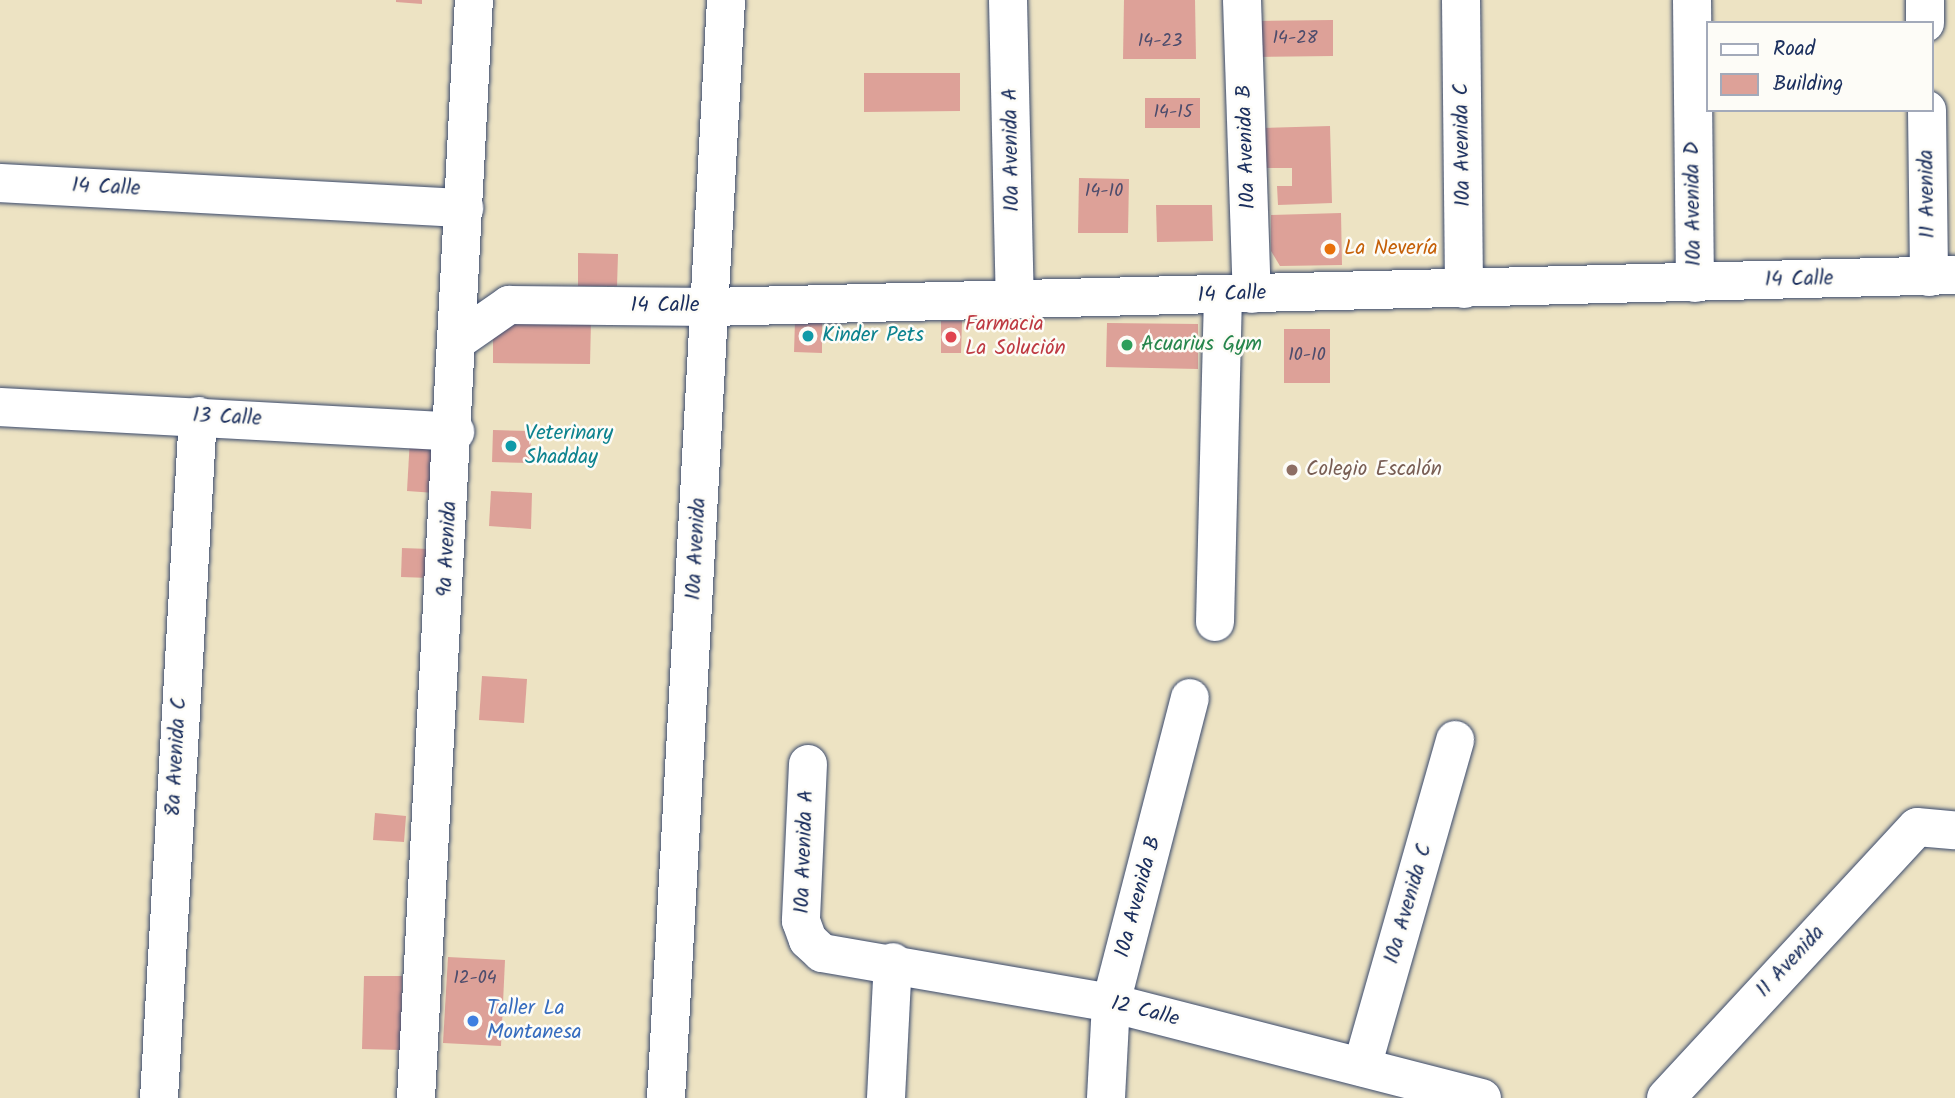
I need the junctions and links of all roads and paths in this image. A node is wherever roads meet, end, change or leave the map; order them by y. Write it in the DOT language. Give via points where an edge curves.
graph roads {
  1 [pos="474,0"];
  2 [pos="726,0"];
  3 [pos="1008,0"];
  4 [pos="1242,0"];
  5 [pos="1461,0"];
  6 [pos="1692,0"];
  7 [pos="1925,0"];
  8 [pos="1925,21"];
  9 [pos="1927,112"];
  10 [pos="0,183"];
  11 [pos="464,208"];
  12 [pos="463,269"];
  13 [pos="1942,276"];
  14 [pos="1695,283"];
  15 [pos="1464,289"];
  16 [pos="1237,295"];
  17 [pos="1016,300"];
  18 [pos="509,305"];
  19 [pos="711,307"];
  20 [pos="460,339"];
  21 [pos="0,407"];
  22 [pos="198,416"];
  23 [pos="455,432"];
  24 [pos="1215,622"];
  25 [pos="1190,698"];
  26 [pos="1455,740"];
  27 [pos="808,764"];
  28 [pos="1955,830"];
  29 [pos="808,940"];
  30 [pos="893,962"];
  31 [pos="1111,1003"];
  32 [pos="1362,1068"];
  33 [pos="159,1098"];
  34 [pos="416,1098"];
  35 [pos="666,1098"];
  36 [pos="886,1098"];
  37 [pos="1107,1098"];
  38 [pos="1482,1098"];
  39 [pos="1666,1098"];
  1 -- 11 [label="street, 9a Avenida"];
  2 -- 19 [label="street, 10a Avenida"];
  3 -- 17 [label="street, 10a Avenida A"];
  4 -- 16 [label="street, 10a Avenida B"];
  5 -- 15 [label="street, 10a Avenida C"];
  6 -- 14 [label="street, 10a Avenida D"];
  7 -- 8 [label="street"];
  9 -- 13 [label="street, 11 Avenida"];
  10 -- 11 [label="street, 14 Calle"];
  11 -- 12 [label="street, 9a Avenida"];
  12 -- 18 [label="street"];
  12 -- 20 [label="street, 9a Avenida"];
  13 -- 14 [label="street, 14 Calle"];
  14 -- 15 [label="street, 14 Calle"];
  15 -- 16 [label="street, 14 Calle"];
  16 -- 17 [label="street, 14 Calle"];
  16 -- 24 [label="street, 10a Avenida B"];
  17 -- 19 [label="street, 14 Calle"];
  18 -- 19 [label="street, 14 Calle"];
  18 -- 20 [label="street"];
  19 -- 35 [label="street, 10a Avenida"];
  20 -- 23 [label="street, 9a Avenida"];
  21 -- 22 [label="street, 13 Calle"];
  22 -- 23 [label="street, 13 Calle"];
  22 -- 33 [label="street, 8a Avenida C"];
  23 -- 34 [label="street, 9a Avenida"];
  25 -- 31 [label="street, 10a Avenida B"];
  26 -- 32 [label="street, 10a Avenida C"];
  27 -- 29 [label="street, 10a Avenida A" via="801,920"];
  28 -- 39 [label="street, 11 Avenida" via="1917,827"];
  29 -- 30 [label="street, 12 Calle" via="822,953"];
  30 -- 31 [label="street, 12 Calle"];
  30 -- 36 [label="street"];
  31 -- 32 [label="street, 12 Calle"];
  31 -- 37 [label="street, 10a Avenida B"];
  32 -- 38 [label="street, 12 Calle"];
}
